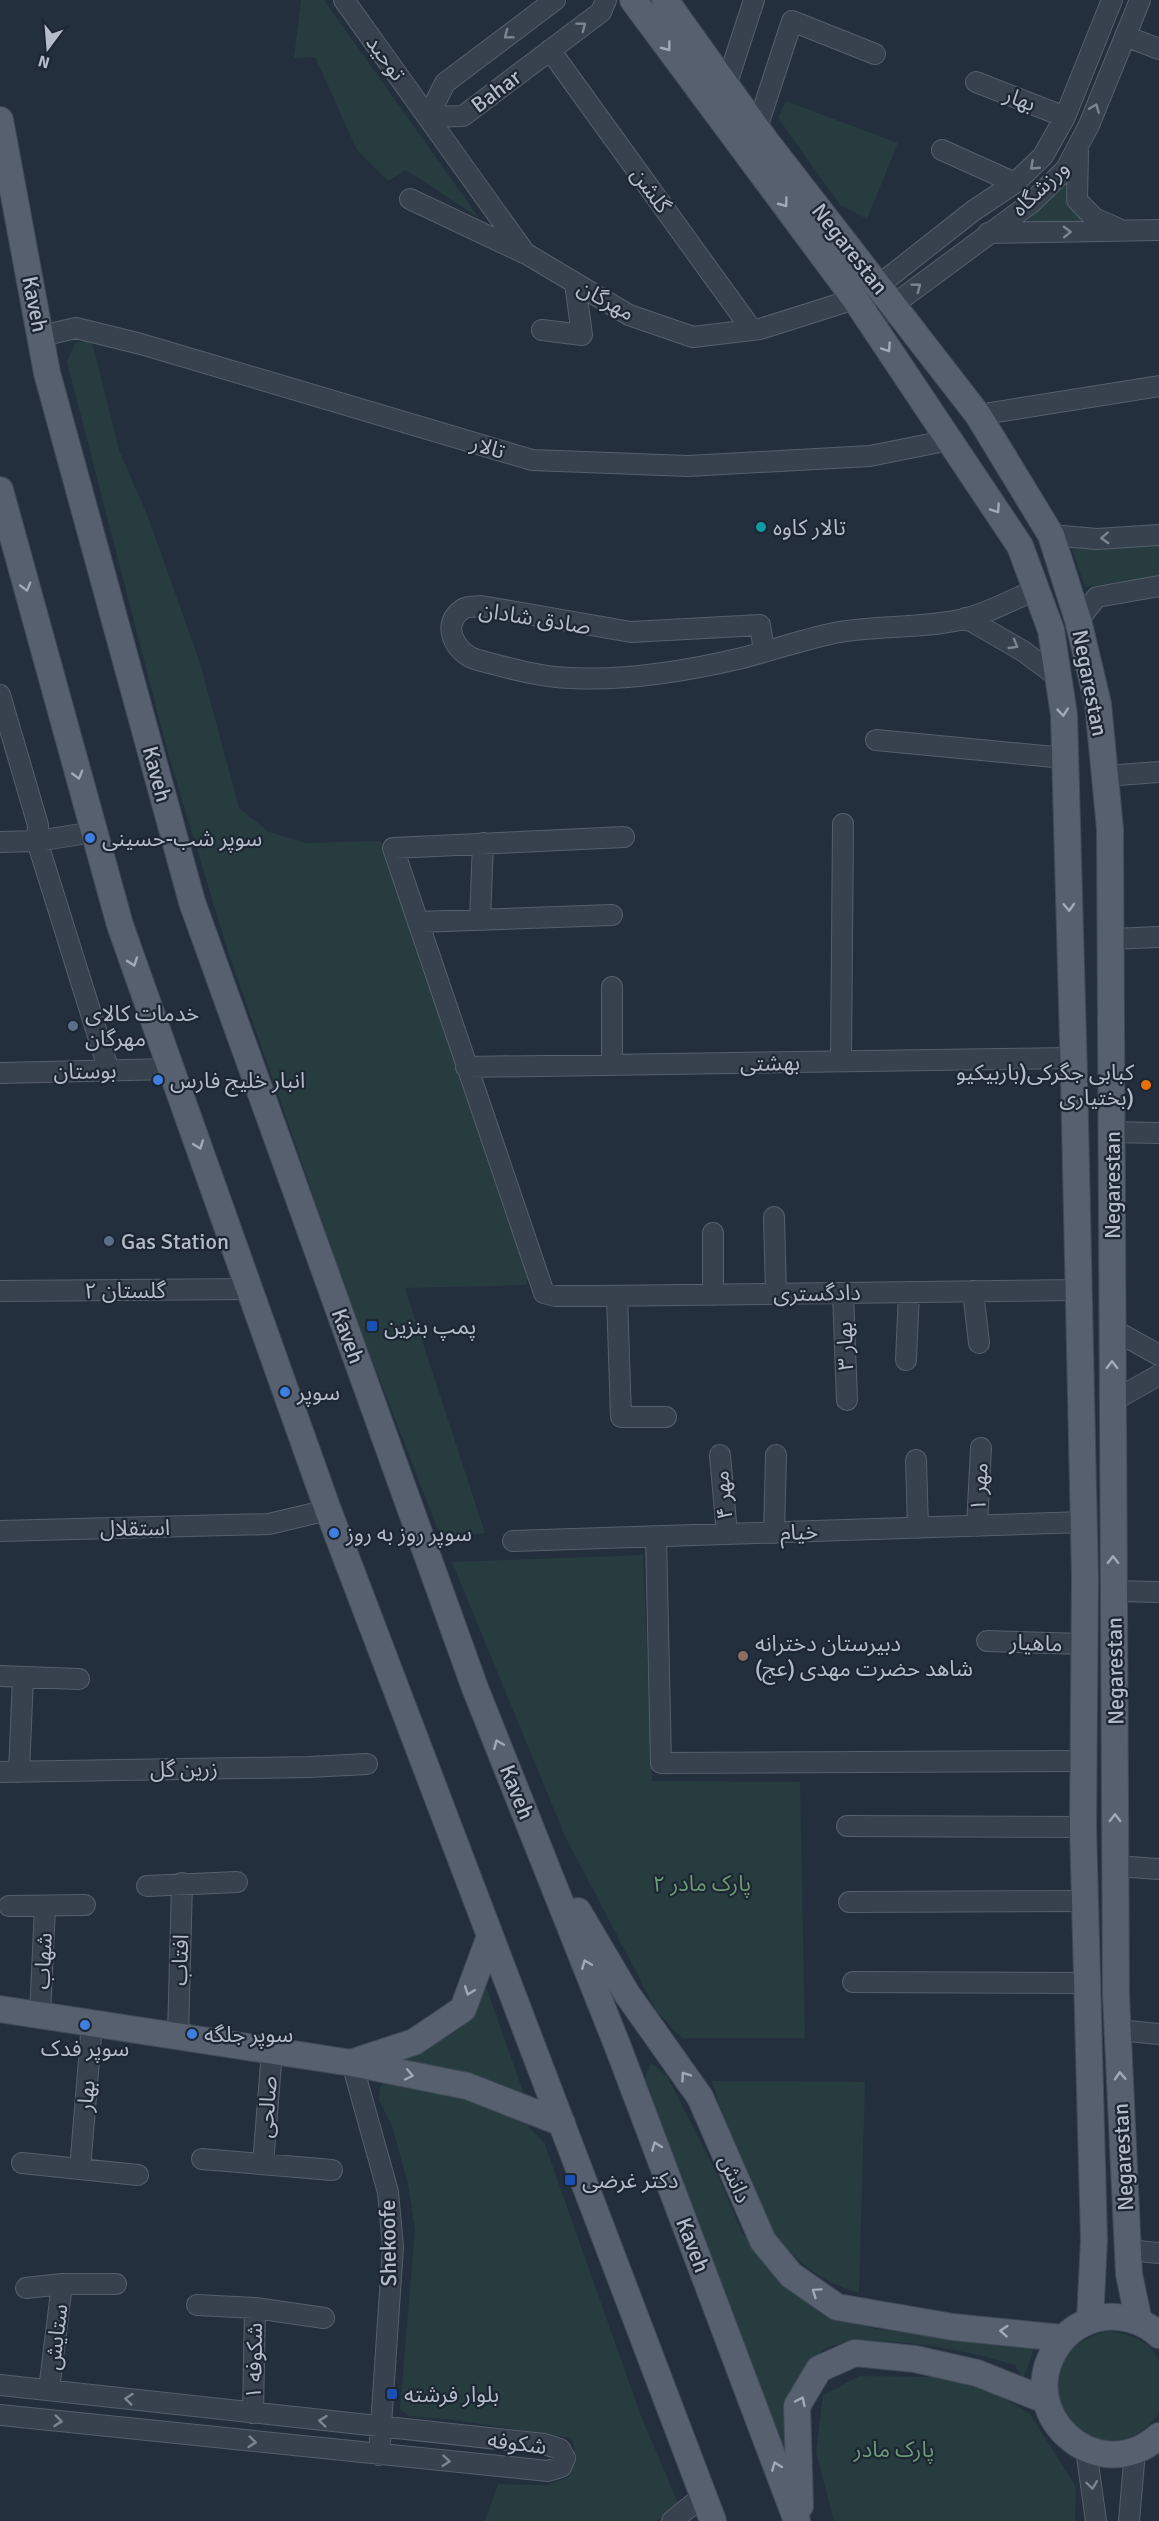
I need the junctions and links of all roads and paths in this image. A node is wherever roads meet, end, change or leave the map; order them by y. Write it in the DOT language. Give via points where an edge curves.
graph roads {
  1 [pos="344,0"];
  2 [pos="555,0"];
  3 [pos="606,0"];
  4 [pos="633,0"];
  5 [pos="665,0"];
  6 [pos="754,0"];
  7 [pos="1112,0"];
  8 [pos="1140,0"];
  9 [pos="529,8"];
  10 [pos="1125,36"];
  11 [pos="1159,49"];
  12 [pos="550,50"];
  13 [pos="875,54"];
  14 [pos="976,82"];
  15 [pos="726,86"];
  16 [pos="428,117"];
  17 [pos="1065,117"];
  18 [pos="0,120"];
  19 [pos="757,128"];
  20 [pos="1078,146"];
  21 [pos="942,150"];
  22 [pos="1015,183"];
  23 [pos="410,199"];
  24 [pos="1159,230"];
  25 [pos="1125,231"];
  26 [pos="988,233"];
  27 [pos="525,253"];
  28 [pos="575,283"];
  29 [pos="886,295"];
  30 [pos="855,299"];
  31 [pos="870,322"];
  32 [pos="542,330"];
  33 [pos="752,330"];
  34 [pos="40,336"];
  35 [pos="1159,386"];
  36 [pos="978,415"];
  37 [pos="950,440"];
  38 [pos="0,490"];
  39 [pos="1052,534"];
  40 [pos="1159,535"];
  41 [pos="7,545"];
  42 [pos="1159,586"];
  43 [pos="1036,590"];
  44 [pos="966,618"];
  45 [pos="1078,620"];
  46 [pos="764,651"];
  47 [pos="1058,677"];
  48 [pos="0,695"];
  49 [pos="876,740"];
  50 [pos="1065,758"];
  51 [pos="1159,772"];
  52 [pos="1105,776"];
  53 [pos="843,824"];
  54 [pos="94,832"];
  55 [pos="624,837"];
  56 [pos="37,841"];
  57 [pos="0,842"];
  58 [pos="483,843"];
  59 [pos="1068,855"];
  60 [pos="1110,857"];
  61 [pos="612,915"];
  62 [pos="480,920"];
  63 [pos="418,922"];
  64 [pos="1159,938"];
  65 [pos="1110,939"];
  66 [pos="612,987"];
  67 [pos="1073,1058"];
  68 [pos="841,1062"];
  69 [pos="612,1065"];
  70 [pos="466,1067"];
  71 [pos="171,1069"];
  72 [pos="109,1071"];
  73 [pos="0,1073"];
  74 [pos="1112,1132"];
  75 [pos="1159,1133"];
  76 [pos="774,1217"];
  77 [pos="713,1233"];
  78 [pos="250,1290"];
  79 [pos="1079,1290"];
  80 [pos="0,1291"];
  81 [pos="973,1291"];
  82 [pos="909,1292"];
  83 [pos="843,1293"];
  84 [pos="776,1294"];
  85 [pos="713,1295"];
  86 [pos="617,1296"];
  87 [pos="1112,1329"];
  88 [pos="979,1343"];
  89 [pos="1159,1355"];
  90 [pos="906,1360"];
  91 [pos="1159,1374"];
  92 [pos="847,1400"];
  93 [pos="1112,1402"];
  94 [pos="666,1418"];
  95 [pos="981,1448"];
  96 [pos="720,1455"];
  97 [pos="776,1455"];
  98 [pos="916,1460"];
  99 [pos="328,1510"];
  100 [pos="1084,1522"];
  101 [pos="977,1526"];
  102 [pos="918,1528"];
  103 [pos="0,1531"];
  104 [pos="774,1533"];
  105 [pos="727,1534"];
  106 [pos="656,1537"];
  107 [pos="513,1541"];
  108 [pos="1114,1592"];
  109 [pos="1159,1592"];
  110 [pos="987,1641"];
  111 [pos="1085,1644"];
  112 [pos="1115,1650"];
  113 [pos="0,1676"];
  114 [pos="23,1677"];
  115 [pos="79,1679"];
  116 [pos="1116,1690"];
  117 [pos="1085,1691"];
  118 [pos="1085,1761"];
  119 [pos="367,1764"];
  120 [pos="9,1772"];
  121 [pos="847,1826"];
  122 [pos="1083,1827"];
  123 [pos="536,1839"];
  124 [pos="1115,1866"];
  125 [pos="1159,1869"];
  126 [pos="237,1882"];
  127 [pos="182,1883"];
  128 [pos="147,1886"];
  129 [pos="1085,1901"];
  130 [pos="849,1902"];
  131 [pos="9,1905"];
  132 [pos="85,1905"];
  133 [pos="45,1907"];
  134 [pos="490,1936"];
  135 [pos="853,1982"];
  136 [pos="1087,1983"];
  137 [pos="0,2009"];
  138 [pos="40,2015"];
  139 [pos="92,2023"];
  140 [pos="1118,2030"];
  141 [pos="1159,2034"];
  142 [pos="178,2036"];
  143 [pos="272,2051"];
  144 [pos="352,2063"];
  145 [pos="562,2123"];
  146 [pos="202,2159"];
  147 [pos="22,2163"];
  148 [pos="263,2164"];
  149 [pos="80,2169"];
  150 [pos="332,2170"];
  151 [pos="138,2175"];
  152 [pos="1128,2250"];
  153 [pos="1159,2253"];
  154 [pos="62,2284"];
  155 [pos="116,2284"];
  156 [pos="26,2288"];
  157 [pos="197,2305"];
  158 [pos="255,2308"];
  159 [pos="324,2318"];
  160 [pos="1090,2320"];
  161 [pos="1149,2329"];
  162 [pos="1062,2338"];
  163 [pos="0,2385"];
  164 [pos="49,2390"];
  165 [pos="1045,2400"];
  166 [pos="253,2413"];
  167 [pos="0,2415"];
  168 [pos="381,2427"];
  169 [pos="1159,2436"];
  170 [pos="1086,2449"];
  171 [pos="1135,2451"];
  172 [pos="379,2455"];
  173 [pos="703,2496"];
  174 [pos="672,2521"];
  175 [pos="713,2521"];
  176 [pos="797,2521"];
  177 [pos="802,2521"];
  178 [pos="1096,2521"];
  179 [pos="1129,2521"];
  1 -- 16 [label="street, توحید"];
  2 -- 9 [label="street, Bahar"];
  12 -- 3 [label="street, Bahar, one-way" via="601,12"];
  4 -- 30 [label="main road, Negarestan, one-way"];
  5 -- 15 [label="main road, Negarestan"];
  6 -- 15 [label="street"];
  7 -- 17 [label="street, ورزشگاه"];
  8 -- 10 [label="street, ورزشگاه"];
  9 -- 16 [label="street, Bahar, one-way" via="445,83"];
  10 -- 11 [label="street"];
  20 -- 10 [label="street, ورزشگاه, one-way"];
  12 -- 16 [label="street, Bahar" via="463,116"];
  12 -- 33 [label="street, گلشن"];
  13 -- 19 [label="street" via="792,21"];
  14 -- 17 [label="street, بهار"];
  15 -- 19 [label="main road, Negarestan"];
  16 -- 27 [label="street, مهرگان"];
  17 -- 22 [label="street, ورزشگاه, one-way" via="1044,156"];
  18 -- 34 [label="main road, Kaveh"];
  19 -- 29 [label="main road, Negarestan"];
  20 -- 25 [label="street" via="1077,200 1094,218"];
  20 -- 26 [label="street, ورزشگاه" via="1066,169 1031,203"];
  21 -- 22 [label="street"];
  22 -- 29 [label="street, ورزشگاه" via="973,211"];
  23 -- 27 [label="street"];
  24 -- 25 [label="street"];
  26 -- 25 [label="street, one-way"];
  29 -- 26 [label="street, ورزشگاه, one-way"];
  27 -- 28 [label="street, مهرگان"];
  28 -- 32 [label="street" via="582,335"];
  28 -- 33 [label="street, مهرگان" via="628,315 693,337"];
  29 -- 30 [label="main road"];
  29 -- 31 [label="street, ورزشگاه"];
  29 -- 36 [label="main road, Negarestan"];
  30 -- 31 [label="main road, Negarestan"];
  30 -- 33 [label="street, مهرگان"];
  31 -- 37 [label="main road, Negarestan, one-way"];
  34 -- 37 [label="street, تالار" via="75,328 141,344 532,460 688,466 870,456"];
  123 -- 34 [label="main road, Kaveh, one-way" via="475,1688 192,902"];
  35 -- 36 [label="street"];
  36 -- 39 [label="main road, Negarestan"];
  37 -- 43 [label="main road, Negarestan, one-way" via="1020,546"];
  38 -- 41 [label="main road"];
  40 -- 39 [label="street, one-way" via="1097,539"];
  39 -- 45 [label="main road, Negarestan"];
  41 -- 54 [label="main road, one-way"];
  42 -- 45 [label="street" via="1097,597"];
  43 -- 44 [label="street, صادق شادان"];
  43 -- 47 [label="main road, Negarestan" via="1051,630"];
  44 -- 46 [label="street, صادق شادان" via="848,631"];
  44 -- 47 [label="street, one-way"];
  45 -- 52 [label="main road, Negarestan" via="1098,704"];
  46 -- 46 [label="street, صادق شادان" via="678,670 609,679 569,678 474,659 459,650 452,630 455,616 464,608 481,606 631,632 760,625"];
  47 -- 50 [label="main road, Negarestan, one-way"];
  48 -- 56 [label="street" via="38,825"];
  49 -- 50 [label="street"];
  50 -- 59 [label="main road, Negarestan"];
  51 -- 52 [label="street"];
  52 -- 60 [label="main road, Negarestan"];
  53 -- 68 [label="street"];
  54 -- 56 [label="street"];
  54 -- 71 [label="main road, one-way" via="120,925"];
  55 -- 58 [label="street"];
  56 -- 57 [label="street"];
  56 -- 72 [label="street"];
  58 -- 62 [label="street"];
  58 -- 63 [label="street" via="393,848"];
  59 -- 60 [label="main road"];
  59 -- 67 [label="main road, Negarestan, one-way"];
  60 -- 65 [label="main road, Negarestan"];
  61 -- 62 [label="street"];
  62 -- 63 [label="street"];
  63 -- 70 [label="street"];
  64 -- 65 [label="street"];
  65 -- 74 [label="main road, Negarestan"];
  66 -- 69 [label="street"];
  67 -- 68 [label="street, بهشتی"];
  67 -- 79 [label="main road, Negarestan"];
  68 -- 69 [label="street, بهشتی"];
  69 -- 70 [label="street, بهشتی"];
  70 -- 86 [label="street, دادگستری" via="544,1293"];
  71 -- 72 [label="street, بوستان"];
  71 -- 78 [label="main road, one-way"];
  72 -- 73 [label="street, بوستان"];
  74 -- 75 [label="street"];
  74 -- 87 [label="main road, Negarestan"];
  76 -- 84 [label="street"];
  77 -- 85 [label="street"];
  78 -- 80 [label="street, گلستان ۲"];
  78 -- 99 [label="main road"];
  79 -- 81 [label="street, دادگستری"];
  79 -- 100 [label="main road, Negarestan"];
  81 -- 82 [label="street, دادگستری"];
  81 -- 88 [label="street"];
  82 -- 83 [label="street, دادگستری"];
  82 -- 90 [label="street"];
  83 -- 84 [label="street, دادگستری"];
  83 -- 92 [label="street, بهار ۳"];
  84 -- 85 [label="street, دادگستری"];
  85 -- 86 [label="street, دادگستری"];
  86 -- 94 [label="street" via="621,1417"];
  87 -- 89 [label="street"];
  93 -- 87 [label="main road, Negarestan, one-way"];
  91 -- 93 [label="street"];
  108 -- 93 [label="main road, Negarestan, one-way"];
  95 -- 101 [label="street, مهر ۱"];
  96 -- 105 [label="street, مهر ۴"];
  97 -- 104 [label="street"];
  98 -- 102 [label="street"];
  99 -- 103 [label="street, استقلال" via="269,1524"];
  99 -- 134 [label="main road"];
  100 -- 101 [label="street, خیام"];
  100 -- 111 [label="main road, Negarestan"];
  101 -- 102 [label="street, خیام"];
  102 -- 104 [label="street, خیام"];
  104 -- 105 [label="street, خیام"];
  105 -- 106 [label="street, خیام"];
  106 -- 107 [label="street, خیام"];
  106 -- 118 [label="street" via="661,1763"];
  108 -- 109 [label="street"];
  108 -- 112 [label="main road, Negarestan"];
  110 -- 111 [label="street, ماهیار"];
  111 -- 112 [label="main road" via="1095,1656 1105,1659"];
  111 -- 117 [label="main road, Negarestan"];
  112 -- 116 [label="main road, Negarestan"];
  113 -- 114 [label="street"];
  114 -- 115 [label="street"];
  114 -- 120 [label="street"];
  116 -- 117 [label="main road" via="1107,1684 1097,1684"];
  124 -- 116 [label="main road, Negarestan, one-way"];
  117 -- 118 [label="main road, Negarestan"];
  118 -- 122 [label="main road, Negarestan"];
  119 -- 120 [label="street, زرین گل"];
  121 -- 122 [label="street"];
  122 -- 129 [label="main road, Negarestan"];
  162 -- 123 [label="main road, دانش, one-way" via="953,2327 837,2307 791,2276 763,2241 700,2097 627,1994"];
  176 -- 123 [label="main road, Kaveh, one-way"];
  124 -- 125 [label="street"];
  124 -- 140 [label="main road, Negarestan"];
  126 -- 127 [label="street"];
  127 -- 128 [label="street"];
  127 -- 142 [label="street, افتاب"];
  129 -- 130 [label="street"];
  129 -- 136 [label="main road, Negarestan"];
  131 -- 133 [label="street"];
  132 -- 133 [label="street"];
  133 -- 138 [label="street, شهاب"];
  134 -- 144 [label="main road, one-way" via="463,2009 414,2042"];
  134 -- 145 [label="main road"];
  135 -- 136 [label="street"];
  136 -- 160 [label="main road, Negarestan" via="1094,2240"];
  137 -- 138 [label="main road"];
  138 -- 139 [label="main road"];
  139 -- 142 [label="main road"];
  139 -- 149 [label="street, بهار"];
  140 -- 141 [label="street"];
  152 -- 140 [label="main road, Negarestan, one-way"];
  142 -- 143 [label="main road"];
  143 -- 144 [label="main road"];
  143 -- 148 [label="street, صالحی"];
  144 -- 145 [label="main road, one-way" via="467,2086"];
  144 -- 168 [label="street, Shekoofe" via="388,2192 393,2247"];
  145 -- 173 [label="main road"];
  146 -- 148 [label="street"];
  147 -- 149 [label="street"];
  148 -- 150 [label="street"];
  149 -- 151 [label="street"];
  152 -- 153 [label="street"];
  152 -- 161 [label="main road, Negarestan" via="1129,2274"];
  154 -- 155 [label="street"];
  154 -- 156 [label="street"];
  154 -- 164 [label="street, ستایش"];
  157 -- 158 [label="street"];
  158 -- 159 [label="street"];
  158 -- 166 [label="street, شکوفه ۱"];
  160 -- 161 [label="main road" via="1115,2317"];
  160 -- 162 [label="main road"];
  162 -- 165 [label="main road" via="1050,2356 1044,2378"];
  163 -- 164 [label="street, شکوفه"];
  166 -- 164 [label="street, شکوفه, one-way"];
  165 -- 170 [label="main road" via="1060,2429"];
  177 -- 165 [label="main road, one-way" via="797,2406 819,2369 855,2353 915,2359 977,2373"];
  168 -- 166 [label="street, شکوفه, one-way"];
  167 -- 172 [label="street, شکوفه, one-way"];
  168 -- 172 [label="street, Shekoofe"];
  172 -- 168 [label="street, شکوفه, one-way" via="548,2471 561,2467 565,2458 560,2449 544,2444"];
  169 -- 171 [label="main road"];
  170 -- 171 [label="main road" via="1111,2454"];
  170 -- 178 [label="street, one-way"];
  171 -- 179 [label="street"];
  173 -- 174 [label="street"];
  173 -- 175 [label="main road"];
}
